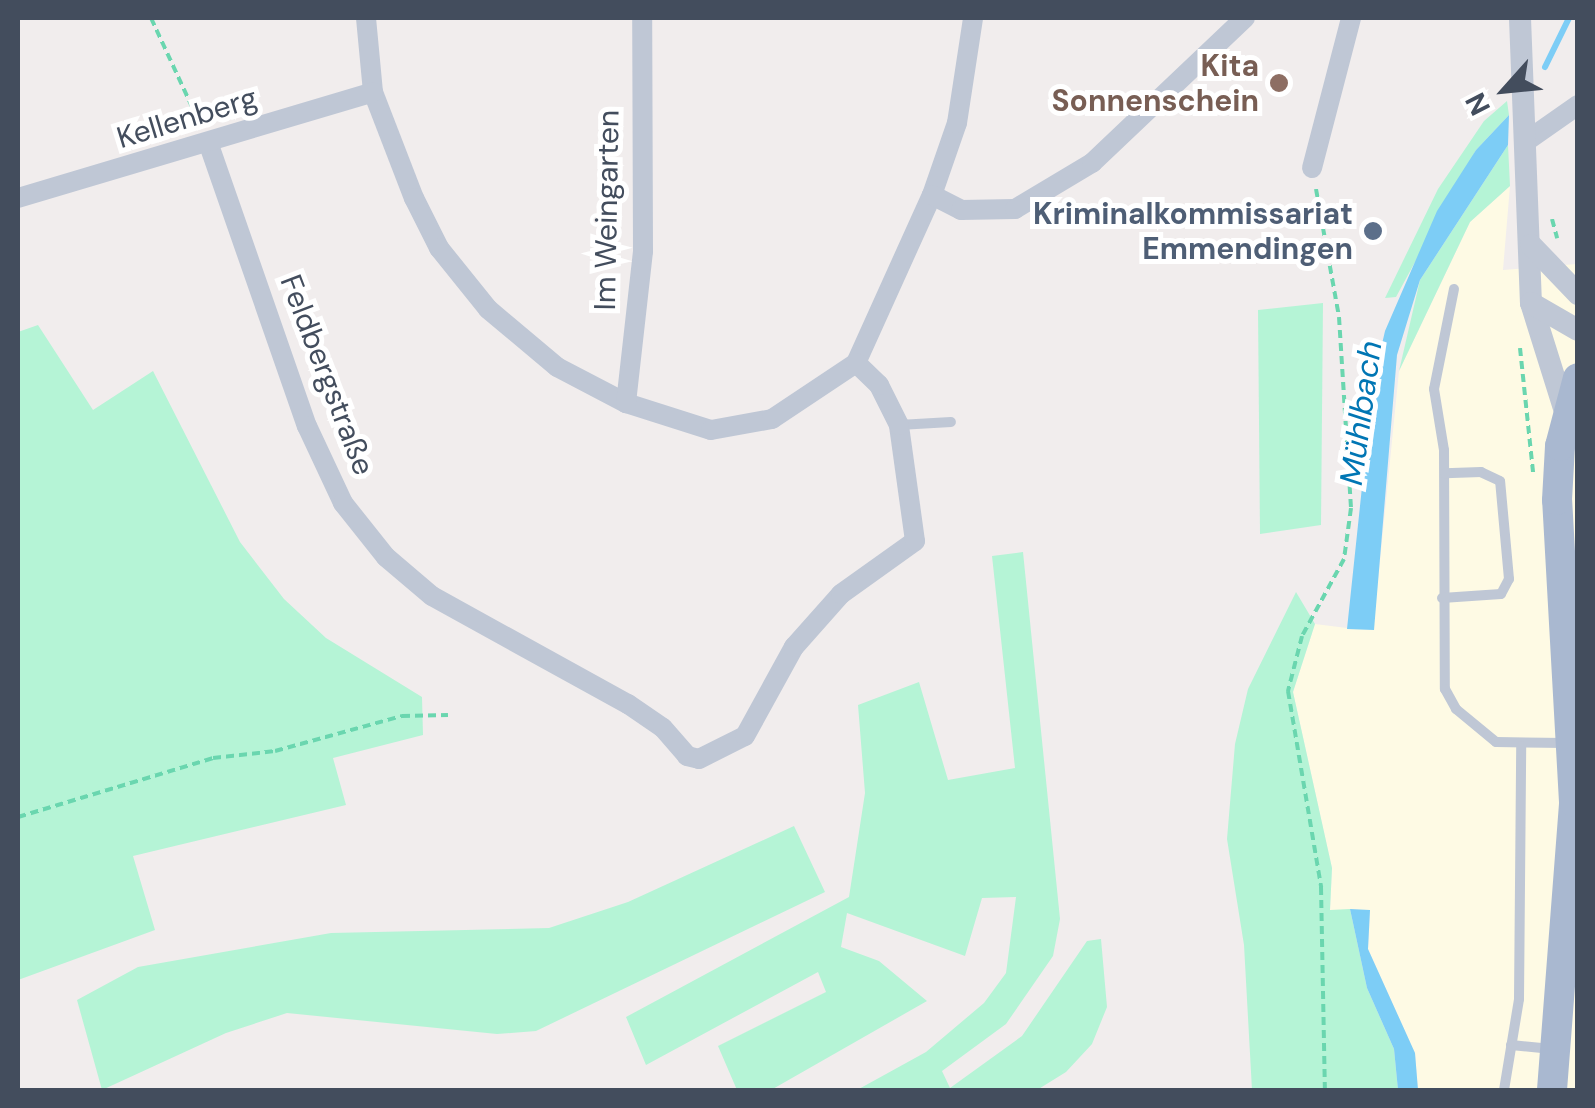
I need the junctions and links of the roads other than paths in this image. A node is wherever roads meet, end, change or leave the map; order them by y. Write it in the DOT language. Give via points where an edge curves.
graph roads {
  1 [pos="366,18"];
  2 [pos="642,18"];
  3 [pos="974,18"];
  4 [pos="1245,18"];
  5 [pos="1352,18"];
  6 [pos="1520,18"];
  7 [pos="373,92"];
  8 [pos="1578,105"];
  9 [pos="1528,140"];
  10 [pos="209,145"];
  11 [pos="1312,168"];
  12 [pos="932,194"];
  13 [pos="18,198"];
  14 [pos="1531,245"];
  15 [pos="1454,289"];
  16 [pos="1578,294"];
  17 [pos="1532,303"];
  18 [pos="1578,330"];
  19 [pos="856,362"];
  20 [pos="1578,378"];
  21 [pos="626,403"];
  22 [pos="1566,415"];
  23 [pos="952,422"];
  24 [pos="900,425"];
  25 [pos="1445,473"];
  26 [pos="1442,598"];
  27 [pos="1572,743"];
  28 [pos="1521,746"];
  29 [pos="1511,1046"];
  30 [pos="1558,1049"];
  31 [pos="1504,1090"];
  32 [pos="1552,1090"];
  1 -- 7 [label="street"];
  2 -- 21 [label="street, Im Weingarten" via="643,251"];
  3 -- 12 [label="street" via="957,123"];
  4 -- 12 [label="street" via="1092,163 1014,209 961,210"];
  5 -- 11 [label="street"];
  6 -- 9 [label="street"];
  7 -- 10 [label="street, Kellenberg"];
  7 -- 21 [label="street" via="439,248 488,309 521,343"];
  8 -- 9 [label="street"];
  9 -- 14 [label="street"];
  10 -- 13 [label="street, Kellenberg"];
  10 -- 24 [label="street, Feldbergstraße" via="307,426 354,517 386,557 432,596 628,704 663,728 686,756 699,759 745,736 806,634 841,594 915,541"];
  12 -- 19 [label="street"];
  14 -- 16 [label="street"];
  14 -- 17 [label="street"];
  15 -- 25 [label="lane" via="1434,389"];
  17 -- 18 [label="street"];
  17 -- 22 [label="street"];
  19 -- 21 [label="street" via="801,404 746,428 689,427"];
  19 -- 24 [label="street" via="879,386"];
  20 -- 22 [label="main road"];
  22 -- 27 [label="main road" via="1557,500"];
  23 -- 24 [label="lane"];
  25 -- 26 [label="lane"];
  25 -- 26 [label="lane" via="1481,472 1500,481 1508,579 1501,594"];
  26 -- 28 [label="lane" via="1445,689 1476,729 1496,742"];
  27 -- 28 [label="lane"];
  27 -- 30 [label="main road" via="1573,866"];
  28 -- 29 [label="lane" via="1524,896"];
  29 -- 30 [label="lane"];
  29 -- 31 [label="lane"];
  30 -- 32 [label="main road"];
}
